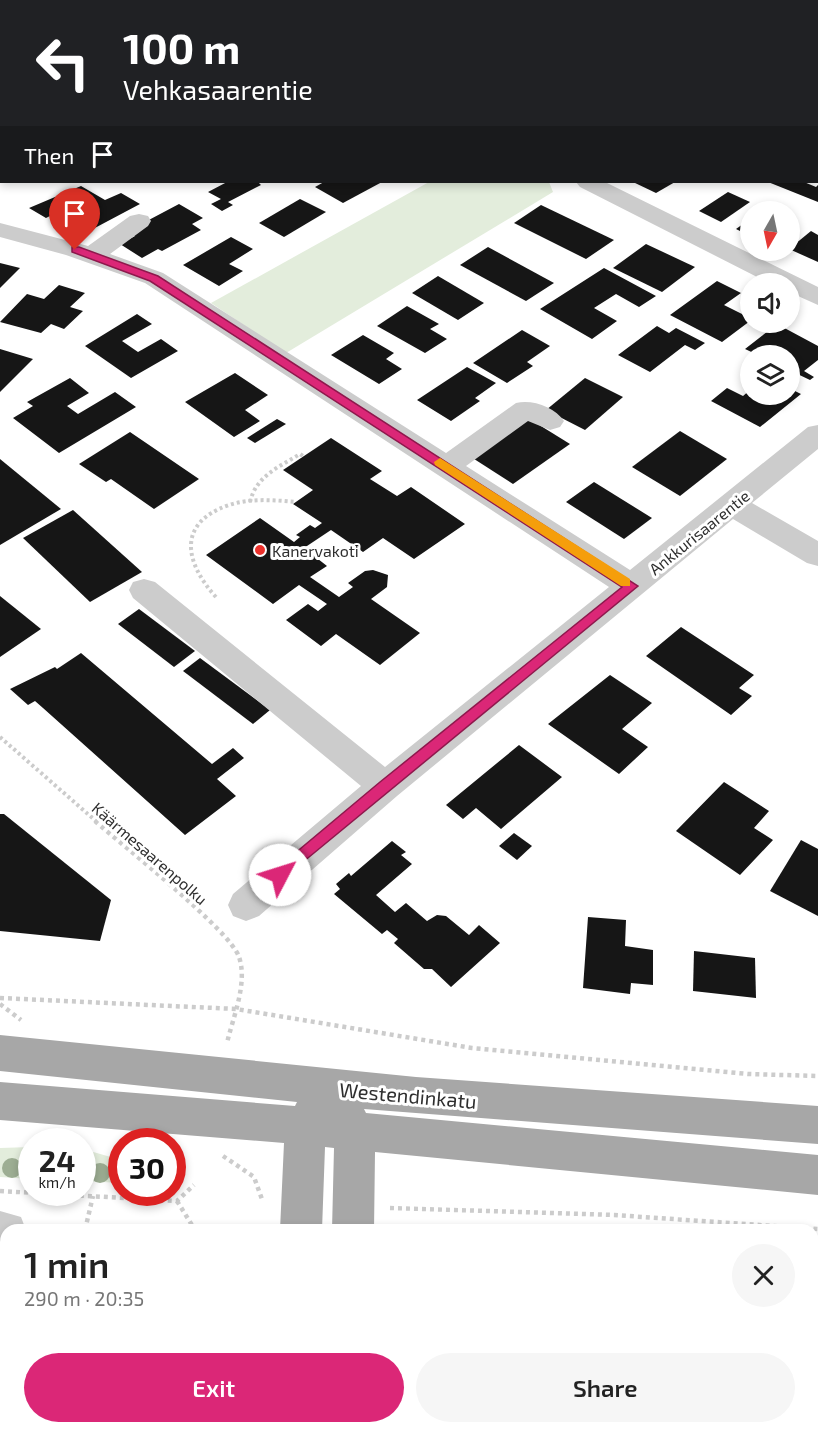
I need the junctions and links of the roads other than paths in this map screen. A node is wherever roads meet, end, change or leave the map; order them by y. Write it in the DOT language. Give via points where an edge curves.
graph roads {
  1 [pos="590,183"];
  2 [pos="139,221"];
  3 [pos="0,230"];
  4 [pos="92,255"];
  5 [pos="818,297"];
  6 [pos="550,421"];
  7 [pos="818,434"];
  8 [pos="447,466"];
  9 [pos="732,504"];
  10 [pos="818,555"];
  11 [pos="631,586"];
  12 [pos="144,590"];
  13 [pos="385,786"];
  14 [pos="246,904"];
  15 [pos="0,1053"];
  16 [pos="327,1088"];
  17 [pos="0,1101"];
  18 [pos="818,1125"];
  19 [pos="304,1127"];
  20 [pos="355,1131"];
  21 [pos="818,1175"];
  22 [pos="353,1218"];
  23 [pos="301,1219"];
  1 -- 5 [label="street"];
  2 -- 4 [label="street"];
  3 -- 4 [label="street"];
  4 -- 8 [label="street" via="154,278 259,349"];
  6 -- 8 [label="street" via="526,409"];
  7 -- 9 [label="street, Ankkurisaarentie"];
  8 -- 11 [label="street"];
  9 -- 10 [label="street"];
  9 -- 11 [label="street, Ankkurisaarentie"];
  11 -- 13 [label="street, Ankkurisaarentie"];
  12 -- 13 [label="street"];
  13 -- 14 [label="street, Ankkurisaarentie"];
  15 -- 16 [label="main road, Westendinkatu"];
  16 -- 18 [label="main road, Westendinkatu"];
  16 -- 19 [label="main road"];
  16 -- 20 [label="main road"];
  17 -- 19 [label="main road"];
  19 -- 20 [label="main road"];
  19 -- 23 [label="main road"];
  20 -- 21 [label="main road"];
  20 -- 22 [label="main road"];
}
